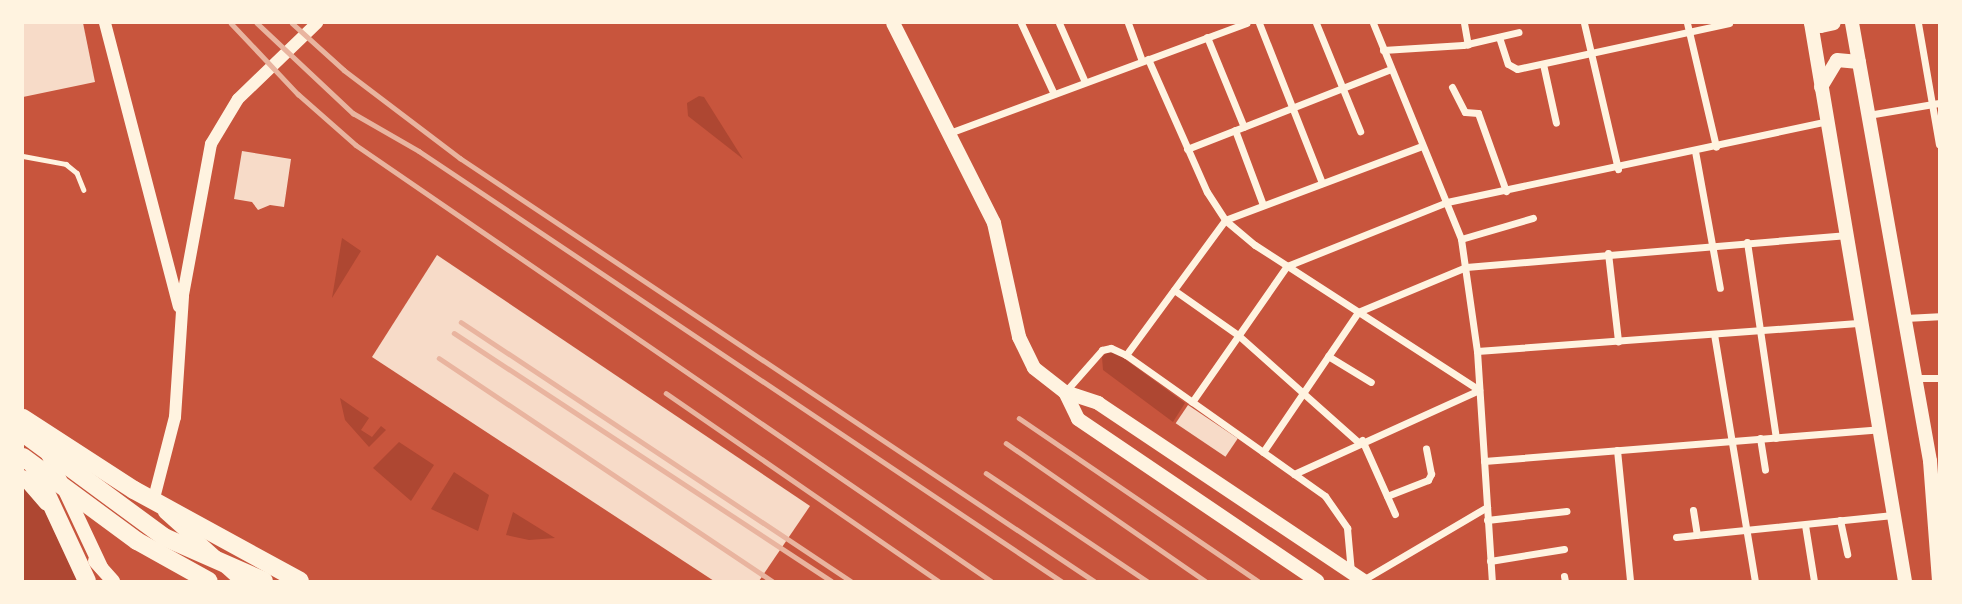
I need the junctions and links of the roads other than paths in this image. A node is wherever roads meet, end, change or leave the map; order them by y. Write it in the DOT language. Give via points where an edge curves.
graph roads {
  1 [pos="105,23"];
  2 [pos="317,23"];
  3 [pos="894,23"];
  4 [pos="1021,23"];
  5 [pos="1059,23"];
  6 [pos="1128,23"];
  7 [pos="1220,23"];
  8 [pos="1246,23"];
  9 [pos="1259,23"];
  10 [pos="1316,23"];
  11 [pos="1374,23"];
  12 [pos="1464,23"];
  13 [pos="1584,23"];
  14 [pos="1687,23"];
  15 [pos="1730,23"];
  16 [pos="1811,23"];
  17 [pos="1834,23"];
  18 [pos="1852,23"];
  19 [pos="1918,23"];
  20 [pos="1518,32"];
  21 [pos="1689,32"];
  22 [pos="1219,33"];
  23 [pos="1207,37"];
  24 [pos="1499,37"];
  25 [pos="1468,45"];
  26 [pos="1383,50"];
  27 [pos="1591,53"];
  28 [pos="1145,60"];
  29 [pos="1859,62"];
  30 [pos="1543,64"];
  31 [pos="1391,69"];
  32 [pos="1085,82"];
  33 [pos="1821,87"];
  34 [pos="1343,88"];
  35 [pos="1452,88"];
  36 [pos="1054,94"];
  37 [pos="1936,104"];
  38 [pos="1292,108"];
  39 [pos="1868,115"];
  40 [pos="1827,121"];
  41 [pos="1556,123"];
  42 [pos="1239,128"];
  43 [pos="1360,131"];
  44 [pos="952,132"];
  45 [pos="1939,144"];
  46 [pos="1422,146"];
  47 [pos="1716,147"];
  48 [pos="1187,149"];
  49 [pos="1695,151"];
  50 [pos="23,156"];
  51 [pos="1618,169"];
  52 [pos="1322,184"];
  53 [pos="84,190"];
  54 [pos="1506,191"];
  55 [pos="1447,202"];
  56 [pos="1263,205"];
  57 [pos="1533,218"];
  58 [pos="1225,220"];
  59 [pos="1845,235"];
  60 [pos="1461,239"];
  61 [pos="1747,242"];
  62 [pos="1713,245"];
  63 [pos="1608,253"];
  64 [pos="1287,266"];
  65 [pos="1466,267"];
  66 [pos="1720,288"];
  67 [pos="1174,290"];
  68 [pos="1358,312"];
  69 [pos="1939,316"];
  70 [pos="181,317"];
  71 [pos="1904,318"];
  72 [pos="1861,323"];
  73 [pos="1760,330"];
  74 [pos="1714,334"];
  75 [pos="1238,335"];
  76 [pos="1618,341"];
  77 [pos="1476,351"];
  78 [pos="1126,355"];
  79 [pos="1328,356"];
  80 [pos="1915,378"];
  81 [pos="1939,378"];
  82 [pos="1371,382"];
  83 [pos="1479,390"];
  84 [pos="1065,392"];
  85 [pos="1303,393"];
  86 [pos="1192,402"];
  87 [pos="25,414"];
  88 [pos="1880,429"];
  89 [pos="23,433"];
  90 [pos="1760,438"];
  91 [pos="1776,438"];
  92 [pos="1359,441"];
  93 [pos="1732,441"];
  94 [pos="1426,449"];
  95 [pos="1617,450"];
  96 [pos="1263,452"];
  97 [pos="1484,461"];
  98 [pos="26,466"];
  99 [pos="1765,470"];
  100 [pos="1294,474"];
  101 [pos="1387,496"];
  102 [pos="153,502"];
  103 [pos="1487,507"];
  104 [pos="1693,510"];
  105 [pos="1566,511"];
  106 [pos="1395,514"];
  107 [pos="1893,514"];
  108 [pos="1487,520"];
  109 [pos="1840,520"];
  110 [pos="1805,525"];
  111 [pos="1287,531"];
  112 [pos="1746,531"];
  113 [pos="1697,535"];
  114 [pos="1676,537"];
  115 [pos="1564,549"];
  116 [pos="1272,553"];
  117 [pos="1847,554"];
  118 [pos="1490,561"];
  119 [pos="101,568"];
  120 [pos="1359,578"];
  121 [pos="86,581"];
  122 [pos="113,581"];
  123 [pos="209,581"];
  124 [pos="242,581"];
  125 [pos="264,581"];
  126 [pos="300,581"];
  127 [pos="1317,581"];
  128 [pos="1492,581"];
  129 [pos="1630,581"];
  130 [pos="1755,581"];
  131 [pos="1814,581"];
  132 [pos="1905,581"];
  133 [pos="1939,581"];
  1 -- 70 [label="street"];
  2 -- 70 [label="street" via="238,99 219,127 206,160"];
  3 -- 44 [label="main road"];
  4 -- 36 [label="street"];
  5 -- 32 [label="street"];
  6 -- 28 [label="street"];
  7 -- 22 [label="street"];
  8 -- 22 [label="street"];
  9 -- 38 [label="street"];
  10 -- 34 [label="street"];
  11 -- 26 [label="street"];
  12 -- 25 [label="street"];
  13 -- 27 [label="street"];
  14 -- 21 [label="street"];
  15 -- 21 [label="street"];
  16 -- 17 [label="main road"];
  16 -- 33 [label="main road"];
  18 -- 29 [label="main road"];
  19 -- 37 [label="street"];
  20 -- 24 [label="street"];
  21 -- 27 [label="street"];
  21 -- 47 [label="street"];
  22 -- 23 [label="street"];
  23 -- 28 [label="street"];
  23 -- 42 [label="street"];
  24 -- 25 [label="street"];
  24 -- 30 [label="street" via="1510,67"];
  25 -- 26 [label="street"];
  26 -- 31 [label="street"];
  27 -- 30 [label="street"];
  27 -- 51 [label="street"];
  28 -- 32 [label="street"];
  28 -- 48 [label="street"];
  29 -- 33 [label="main road" via="1837,60"];
  29 -- 39 [label="main road"];
  30 -- 41 [label="street"];
  31 -- 34 [label="street"];
  31 -- 46 [label="street"];
  32 -- 36 [label="street"];
  33 -- 40 [label="main road"];
  34 -- 38 [label="street"];
  34 -- 43 [label="street"];
  35 -- 54 [label="street" via="1465,113 1478,113"];
  36 -- 44 [label="street"];
  37 -- 39 [label="street"];
  37 -- 45 [label="street"];
  38 -- 42 [label="street"];
  38 -- 52 [label="street"];
  39 -- 71 [label="main road"];
  40 -- 47 [label="street"];
  40 -- 59 [label="main road"];
  42 -- 48 [label="street"];
  42 -- 56 [label="street"];
  44 -- 84 [label="main road" via="995,223 1024,353 1041,375"];
  46 -- 52 [label="street"];
  46 -- 55 [label="street"];
  47 -- 49 [label="street"];
  48 -- 58 [label="street"];
  49 -- 51 [label="street"];
  49 -- 62 [label="street"];
  50 -- 53 [label="lane" via="66,164 77,173"];
  51 -- 54 [label="street"];
  52 -- 56 [label="street"];
  54 -- 55 [label="street"];
  55 -- 60 [label="street"];
  55 -- 64 [label="street"];
  56 -- 58 [label="street"];
  57 -- 60 [label="street"];
  58 -- 64 [label="street"];
  58 -- 67 [label="street"];
  59 -- 61 [label="street"];
  59 -- 72 [label="main road"];
  60 -- 65 [label="street"];
  61 -- 62 [label="street"];
  61 -- 73 [label="street"];
  62 -- 63 [label="street"];
  62 -- 66 [label="street"];
  63 -- 65 [label="street"];
  63 -- 76 [label="street"];
  64 -- 68 [label="street"];
  64 -- 75 [label="street"];
  65 -- 68 [label="street"];
  65 -- 77 [label="street"];
  67 -- 75 [label="street"];
  67 -- 78 [label="street"];
  68 -- 79 [label="street"];
  68 -- 83 [label="street"];
  69 -- 71 [label="street"];
  70 -- 102 [label="street" via="175,416"];
  71 -- 80 [label="main road"];
  72 -- 73 [label="street"];
  72 -- 88 [label="main road"];
  73 -- 74 [label="street"];
  73 -- 91 [label="street"];
  74 -- 76 [label="street"];
  74 -- 93 [label="street"];
  75 -- 85 [label="street"];
  75 -- 86 [label="street"];
  76 -- 77 [label="street"];
  77 -- 83 [label="street"];
  78 -- 84 [label="street" via="1111,348 1102,350"];
  78 -- 86 [label="street"];
  79 -- 82 [label="street"];
  79 -- 85 [label="street"];
  80 -- 81 [label="street"];
  80 -- 133 [label="main road" via="1930,461"];
  83 -- 92 [label="street"];
  83 -- 97 [label="street"];
  84 -- 111 [label="main road" via="1098,403"];
  84 -- 116 [label="main road" via="1078,419"];
  85 -- 92 [label="street"];
  85 -- 96 [label="street"];
  86 -- 96 [label="street"];
  87 -- 102 [label="main road"];
  87 -- 119 [label="main road"];
  87 -- 126 [label="highway" via="134,490"];
  88 -- 91 [label="street"];
  88 -- 107 [label="main road"];
  89 -- 125 [label="highway" via="164,537"];
  90 -- 91 [label="street"];
  90 -- 93 [label="street"];
  90 -- 99 [label="street"];
  92 -- 100 [label="street"];
  92 -- 101 [label="street"];
  93 -- 95 [label="street"];
  93 -- 112 [label="street"];
  94 -- 101 [label="street" via="1428,480"];
  95 -- 97 [label="street"];
  95 -- 129 [label="street"];
  96 -- 100 [label="street"];
  97 -- 103 [label="street"];
  98 -- 119 [label="main road"];
  98 -- 121 [label="highway"];
  98 -- 123 [label="highway" via="138,541"];
  100 -- 120 [label="street" via="1339,512"];
  101 -- 106 [label="street"];
  102 -- 124 [label="main road"];
  103 -- 108 [label="street"];
  103 -- 120 [label="street"];
  104 -- 113 [label="street"];
  105 -- 108 [label="street"];
  107 -- 109 [label="street"];
  107 -- 132 [label="main road"];
  108 -- 118 [label="street"];
  109 -- 110 [label="street"];
  109 -- 117 [label="street"];
  110 -- 112 [label="street"];
  110 -- 131 [label="street"];
  111 -- 116 [label="main road"];
  111 -- 120 [label="main road"];
  112 -- 113 [label="street"];
  112 -- 130 [label="street"];
  113 -- 114 [label="street"];
  115 -- 118 [label="street"];
  116 -- 127 [label="main road"];
  118 -- 128 [label="street"];
  119 -- 122 [label="main road"];
}
